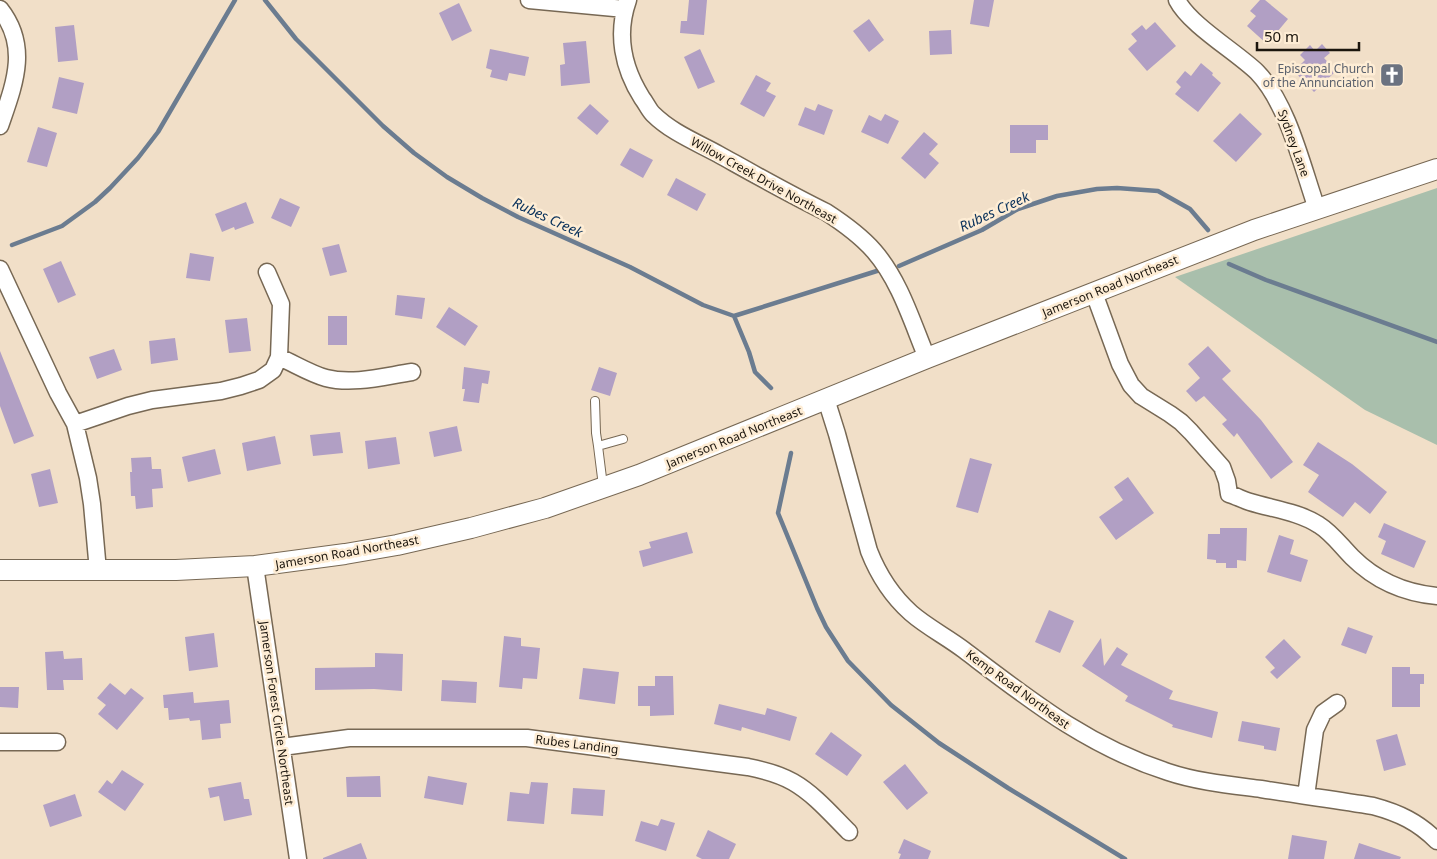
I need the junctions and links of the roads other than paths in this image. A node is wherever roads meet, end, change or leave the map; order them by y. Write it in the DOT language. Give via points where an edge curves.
graph roads {
  1 [pos="529,0"];
  2 [pos="1177,0"];
  3 [pos="627,4"];
  4 [pos="0,9"];
  5 [pos="0,126"];
  6 [pos="1437,169"];
  7 [pos="1317,209"];
  8 [pos="0,269"];
  9 [pos="267,272"];
  10 [pos="1094,293"];
  11 [pos="280,357"];
  12 [pos="927,358"];
  13 [pos="412,372"];
  14 [pos="826,400"];
  15 [pos="595,401"];
  16 [pos="75,424"];
  17 [pos="623,439"];
  18 [pos="598,446"];
  19 [pos="603,488"];
  20 [pos="255,566"];
  21 [pos="0,570"];
  22 [pos="98,571"];
  23 [pos="1437,596"];
  24 [pos="1337,703"];
  25 [pos="0,742"];
  26 [pos="57,742"];
  27 [pos="282,747"];
  28 [pos="1306,796"];
  29 [pos="849,832"];
  30 [pos="1437,841"];
  31 [pos="298,859"];
  1 -- 3 [label="street"];
  2 -- 7 [label="street, Sydney Lane" via="1199,25 1269,86 1286,119"];
  3 -- 12 [label="street, Willow Creek Drive Northeast" via="622,25 626,65 633,84 652,113 670,128 826,212 864,240 888,269 900,291"];
  4 -- 5 [label="street" via="14,34 17,66"];
  6 -- 7 [label="street, Jamerson Road Northeast"];
  7 -- 10 [label="street, Jamerson Road Northeast" via="1254,230"];
  8 -- 16 [label="street"];
  9 -- 11 [label="street" via="281,304"];
  10 -- 12 [label="street, Jamerson Road Northeast"];
  10 -- 23 [label="street" via="1120,364 1132,385 1141,396 1182,422 1191,432 1222,467 1229,494 1319,524 1375,576 1405,590"];
  11 -- 13 [label="street" via="325,377 342,380"];
  11 -- 16 [label="street" via="273,370 250,383 221,391 152,400"];
  12 -- 14 [label="street, Jamerson Road Northeast"];
  14 -- 19 [label="street, Jamerson Road Northeast"];
  14 -- 28 [label="street, Kemp Road Northeast" via="875,567 912,614 1063,724 1131,759 1194,779"];
  15 -- 18 [label="lane"];
  16 -- 22 [label="street" via="88,478"];
  17 -- 18 [label="lane"];
  18 -- 19 [label="lane"];
  19 -- 20 [label="street, Jamerson Road Northeast" via="545,508 462,530 345,554"];
  20 -- 22 [label="street, Jamerson Road Northeast"];
  20 -- 27 [label="street, Jamerson Forest Circle Northeast"];
  21 -- 22 [label="street, Jamerson Road Northeast"];
  24 -- 28 [label="street" via="1323,713 1315,730"];
  25 -- 26 [label="street"];
  27 -- 29 [label="street, Rubes Landing" via="349,738 527,738 748,767 792,781"];
  27 -- 31 [label="street, Jamerson Forest Circle Northeast"];
  28 -- 30 [label="street, Kemp Road Northeast" via="1394,812 1425,829"];
}
